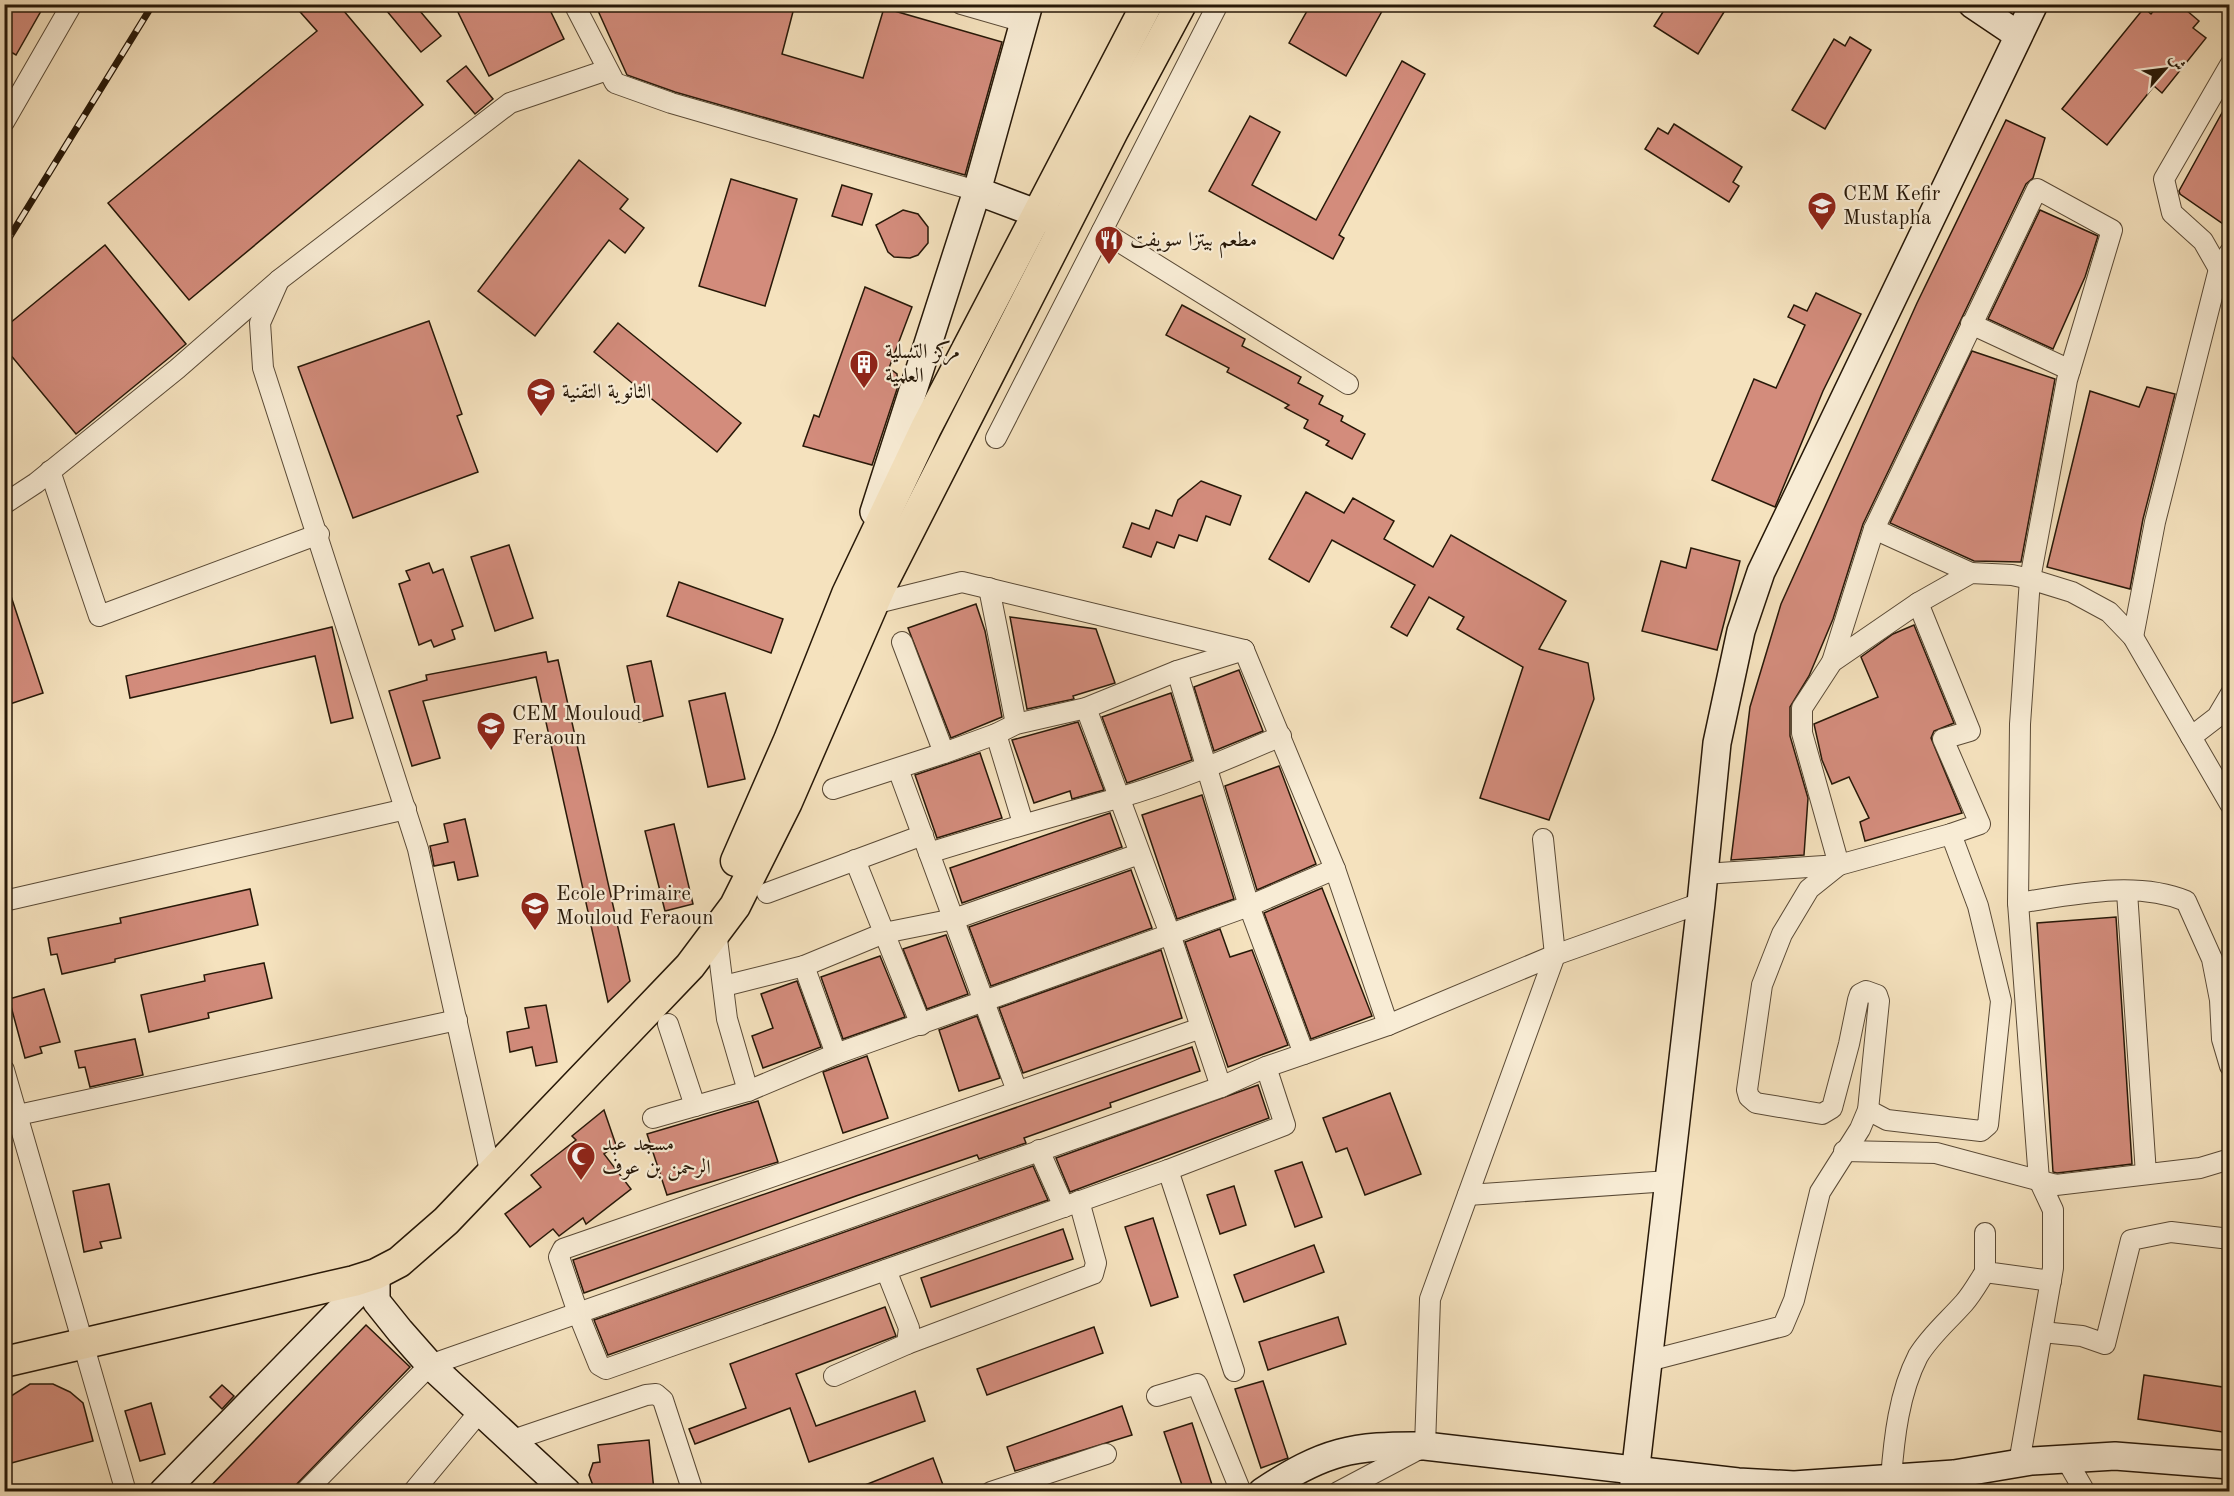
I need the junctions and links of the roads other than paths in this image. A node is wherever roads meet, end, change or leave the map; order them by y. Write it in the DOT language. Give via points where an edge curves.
graph roads {
  1 [pos="72,4"];
  2 [pos="574,4"];
  3 [pos="961,4"];
  4 [pos="1147,4"];
  5 [pos="1181,4"];
  6 [pos="1218,4"];
  7 [pos="1972,4"];
  8 [pos="2034,4"];
  9 [pos="1027,13"];
  10 [pos="2018,35"];
  11 [pos="2229,65"];
  12 [pos="607,70"];
  13 [pos="4,122"];
  14 [pos="977,191"];
  15 [pos="1037,214"];
  16 [pos="1066,225"];
  17 [pos="1102,231"];
  18 [pos="2224,260"];
  19 [pos="279,280"];
  20 [pos="1971,324"];
  21 [pos="2070,370"];
  22 [pos="1348,384"];
  23 [pos="981,392"];
  24 [pos="1011,409"];
  25 [pos="996,438"];
  26 [pos="50,471"];
  27 [pos="4,504"];
  28 [pos="1874,529"];
  29 [pos="319,534"];
  30 [pos="1971,573"];
  31 [pos="2030,579"];
  32 [pos="988,588"];
  33 [pos="860,599"];
  34 [pos="1918,603"];
  35 [pos="2133,637"];
  36 [pos="902,642"];
  37 [pos="1244,650"];
  38 [pos="1832,662"];
  39 [pos="1177,670"];
  40 [pos="2229,695"];
  41 [pos="1086,708"];
  42 [pos="1016,724"];
  43 [pos="996,734"];
  44 [pos="1281,736"];
  45 [pos="2191,737"];
  46 [pos="944,753"];
  47 [pos="1207,768"];
  48 [pos="898,769"];
  49 [pos="833,789"];
  50 [pos="1120,798"];
  51 [pos="2229,804"];
  52 [pos="406,809"];
  53 [pos="1023,823"];
  54 [pos="1951,834"];
  55 [pos="1543,839"];
  56 [pos="926,844"];
  57 [pos="1139,854"];
  58 [pos="855,860"];
  59 [pos="1839,865"];
  60 [pos="1335,869"];
  61 [pos="1704,874"];
  62 [pos="2127,892"];
  63 [pos="767,893"];
  64 [pos="4,901"];
  65 [pos="1701,903"];
  66 [pos="2018,903"];
  67 [pos="1249,906"];
  68 [pos="954,919"];
  69 [pos="716,932"];
  70 [pos="884,933"];
  71 [pos="1170,934"];
  72 [pos="1555,955"];
  73 [pos="804,966"];
  74 [pos="724,986"];
  75 [pos="984,1002"];
  76 [pos="456,1020"];
  77 [pos="668,1024"];
  78 [pos="921,1025"];
  79 [pos="1388,1025"];
  80 [pos="1201,1028"];
  81 [pos="836,1054"];
  82 [pos="1304,1054"];
  83 [pos="2229,1066"];
  84 [pos="1266,1067"];
  85 [pos="4,1070"];
  86 [pos="1221,1087"];
  87 [pos="748,1091"];
  88 [pos="1017,1091"];
  89 [pos="694,1106"];
  90 [pos="1868,1110"];
  91 [pos="18,1115"];
  92 [pos="653,1118"];
  93 [pos="1039,1150"];
  94 [pos="1844,1151"];
  95 [pos="2229,1159"];
  96 [pos="490,1166"];
  97 [pos="1168,1170"];
  98 [pos="2146,1174"];
  99 [pos="2039,1180"];
  100 [pos="1670,1181"];
  101 [pos="1468,1195"];
  102 [pos="1071,1204"];
  103 [pos="1985,1233"];
  104 [pos="2229,1239"];
  105 [pos="886,1270"];
  106 [pos="1985,1272"];
  107 [pos="376,1274"];
  108 [pos="2051,1281"];
  109 [pos="578,1313"];
  110 [pos="2042,1332"];
  111 [pos="82,1336"];
  112 [pos="907,1344"];
  113 [pos="4,1345"];
  114 [pos="1648,1361"];
  115 [pos="4,1362"];
  116 [pos="430,1365"];
  117 [pos="1234,1371"];
  118 [pos="834,1376"];
  119 [pos="1157,1396"];
  120 [pos="481,1410"];
  121 [pos="513,1440"];
  122 [pos="1425,1446"];
  123 [pos="1106,1454"];
  124 [pos="2066,1459"];
  125 [pos="2019,1463"];
  126 [pos="2229,1465"];
  127 [pos="1891,1479"];
  128 [pos="1634,1481"];
  129 [pos="126,1491"];
  130 [pos="164,1491"];
  131 [pos="306,1491"];
  132 [pos="412,1491"];
  133 [pos="567,1491"];
  134 [pos="693,1491"];
  135 [pos="991,1491"];
  136 [pos="1241,1491"];
  137 [pos="1262,1491"];
  138 [pos="1338,1491"];
  139 [pos="2085,1491"];
  1 -- 13 [label="street"];
  2 -- 12 [label="street"];
  3 -- 9 [label="street"];
  4 -- 15 [label="main road"];
  5 -- 16 [label="main road"];
  6 -- 17 [label="street"];
  7 -- 10 [label="street"];
  8 -- 10 [label="street"];
  9 -- 14 [label="street"];
  10 -- 61 [label="street" via="1929,228 1761,572 1741,631 1717,743"];
  11 -- 18 [label="street" via="2164,179 2172,213"];
  12 -- 14 [label="street" via="615,83 671,104"];
  12 -- 19 [label="street" via="510,103"];
  14 -- 15 [label="street"];
  14 -- 33 [label="street"];
  15 -- 16 [label="street"];
  15 -- 33 [label="main road" via="926,428"];
  16 -- 23 [label="main road"];
  17 -- 22 [label="street"];
  17 -- 24 [label="street"];
  18 -- 35 [label="street" via="2154,522"];
  19 -- 26 [label="street" via="177,369"];
  19 -- 29 [label="street" via="260,323 263,368"];
  20 -- 21 [label="street"];
  20 -- 21 [label="street" via="2037,189 2112,230"];
  20 -- 28 [label="street"];
  21 -- 31 [label="street"];
  23 -- 24 [label="street"];
  23 -- 33 [label="main road"];
  24 -- 25 [label="street"];
  26 -- 27 [label="street"];
  26 -- 29 [label="street" via="99,616"];
  28 -- 30 [label="street"];
  28 -- 38 [label="street"];
  29 -- 52 [label="street"];
  30 -- 31 [label="street"];
  30 -- 34 [label="street"];
  31 -- 35 [label="street" via="2072,592 2109,612"];
  31 -- 66 [label="street" via="2020,724"];
  32 -- 33 [label="street" via="962,582"];
  32 -- 37 [label="street"];
  32 -- 42 [label="street"];
  33 -- 69 [label="main road" via="787,802 735,906"];
  33 -- 96 [label="main road" via="789,740 731,874 642,998"];
  34 -- 38 [label="street"];
  34 -- 54 [label="street" via="1970,731 1943,739 1980,824"];
  35 -- 45 [label="street"];
  36 -- 46 [label="street"];
  37 -- 39 [label="street"];
  37 -- 44 [label="street"];
  38 -- 59 [label="street" via="1802,708 1802,733"];
  39 -- 41 [label="street"];
  39 -- 47 [label="street"];
  40 -- 45 [label="street" via="2217,717"];
  41 -- 42 [label="street"];
  41 -- 50 [label="street"];
  42 -- 43 [label="street"];
  43 -- 46 [label="street"];
  43 -- 53 [label="street"];
  44 -- 47 [label="street"];
  44 -- 60 [label="street"];
  45 -- 51 [label="street"];
  46 -- 48 [label="street"];
  47 -- 50 [label="street"];
  47 -- 67 [label="street"];
  48 -- 49 [label="street"];
  48 -- 56 [label="street"];
  50 -- 53 [label="street"];
  50 -- 57 [label="street"];
  52 -- 64 [label="street"];
  52 -- 76 [label="street"];
  53 -- 56 [label="street"];
  54 -- 59 [label="street"];
  54 -- 90 [label="street" via="1978,906 2001,1000 1988,1125 1981,1131 1887,1120"];
  55 -- 72 [label="street"];
  56 -- 58 [label="street"];
  56 -- 68 [label="street"];
  57 -- 68 [label="street"];
  57 -- 71 [label="street"];
  58 -- 63 [label="street"];
  58 -- 70 [label="street"];
  59 -- 61 [label="street"];
  59 -- 90 [label="street" via="1809,889 1782,934 1762,985 1747,1090 1756,1103 1828,1112 1858,1000 1866,991 1877,995 1879,1001"];
  60 -- 67 [label="street"];
  60 -- 79 [label="street"];
  61 -- 65 [label="street"];
  62 -- 66 [label="street" via="2094,892"];
  62 -- 83 [label="street" via="2166,893 2186,902 2212,959"];
  62 -- 98 [label="street"];
  65 -- 72 [label="street"];
  65 -- 100 [label="street"];
  66 -- 99 [label="street"];
  67 -- 71 [label="street"];
  67 -- 82 [label="street"];
  68 -- 70 [label="street"];
  68 -- 75 [label="street"];
  69 -- 74 [label="street"];
  69 -- 96 [label="main road" via="690,966"];
  70 -- 73 [label="street"];
  70 -- 78 [label="street"];
  71 -- 75 [label="street"];
  71 -- 80 [label="street"];
  72 -- 79 [label="street"];
  72 -- 101 [label="street"];
  73 -- 74 [label="street"];
  73 -- 81 [label="street"];
  74 -- 87 [label="street" via="727,1019"];
  75 -- 78 [label="street"];
  75 -- 88 [label="street"];
  76 -- 91 [label="street"];
  76 -- 96 [label="street"];
  77 -- 89 [label="street"];
  78 -- 81 [label="street"];
  79 -- 82 [label="street"];
  80 -- 86 [label="street"];
  80 -- 88 [label="street"];
  81 -- 87 [label="street"];
  82 -- 84 [label="street"];
  84 -- 86 [label="street"];
  84 -- 97 [label="street" via="1285,1125"];
  85 -- 91 [label="street"];
  86 -- 93 [label="street"];
  87 -- 89 [label="street"];
  88 -- 109 [label="street" via="563,1249 559,1257"];
  89 -- 92 [label="street"];
  90 -- 94 [label="street"];
  91 -- 111 [label="street"];
  93 -- 102 [label="street"];
  93 -- 109 [label="street"];
  94 -- 99 [label="street" via="1936,1153"];
  94 -- 114 [label="street" via="1820,1192 1794,1300 1783,1326"];
  95 -- 98 [label="street" via="2200,1168"];
  96 -- 107 [label="main road" via="446,1221 399,1262"];
  96 -- 111 [label="main road" via="387,1253 346,1269"];
  97 -- 102 [label="street"];
  97 -- 117 [label="street"];
  98 -- 99 [label="street" via="2056,1185"];
  99 -- 108 [label="street" via="2053,1210"];
  100 -- 101 [label="street"];
  100 -- 114 [label="street"];
  101 -- 122 [label="street" via="1430,1299"];
  102 -- 105 [label="street"];
  102 -- 112 [label="street" via="1096,1263 1093,1274"];
  103 -- 106 [label="street"];
  104 -- 110 [label="street" via="2171,1232 2131,1240 2105,1344 2082,1336"];
  105 -- 109 [label="street" via="606,1369 599,1365"];
  105 -- 112 [label="street" via="909,1328"];
  106 -- 108 [label="street"];
  106 -- 127 [label="street" via="1918,1357 1903,1397"];
  107 -- 111 [label="main road"];
  107 -- 116 [label="street" via="376,1301"];
  107 -- 130 [label="street"];
  108 -- 110 [label="street"];
  109 -- 116 [label="street"];
  110 -- 125 [label="street"];
  111 -- 113 [label="main road"];
  111 -- 115 [label="main road"];
  111 -- 129 [label="street"];
  112 -- 118 [label="street"];
  114 -- 128 [label="street"];
  116 -- 120 [label="street"];
  116 -- 131 [label="street"];
  119 -- 136 [label="street" via="1197,1384"];
  120 -- 121 [label="street"];
  120 -- 132 [label="street"];
  121 -- 133 [label="street"];
  121 -- 134 [label="street" via="656,1394 663,1400"];
  122 -- 128 [label="street"];
  122 -- 137 [label="street" via="1380,1445 1335,1452 1296,1469"];
  122 -- 138 [label="street"];
  123 -- 135 [label="street"];
  124 -- 125 [label="street"];
  124 -- 126 [label="street" via="2115,1456"];
  124 -- 139 [label="street"];
  125 -- 127 [label="street"];
  127 -- 128 [label="street" via="1794,1485"];
}
